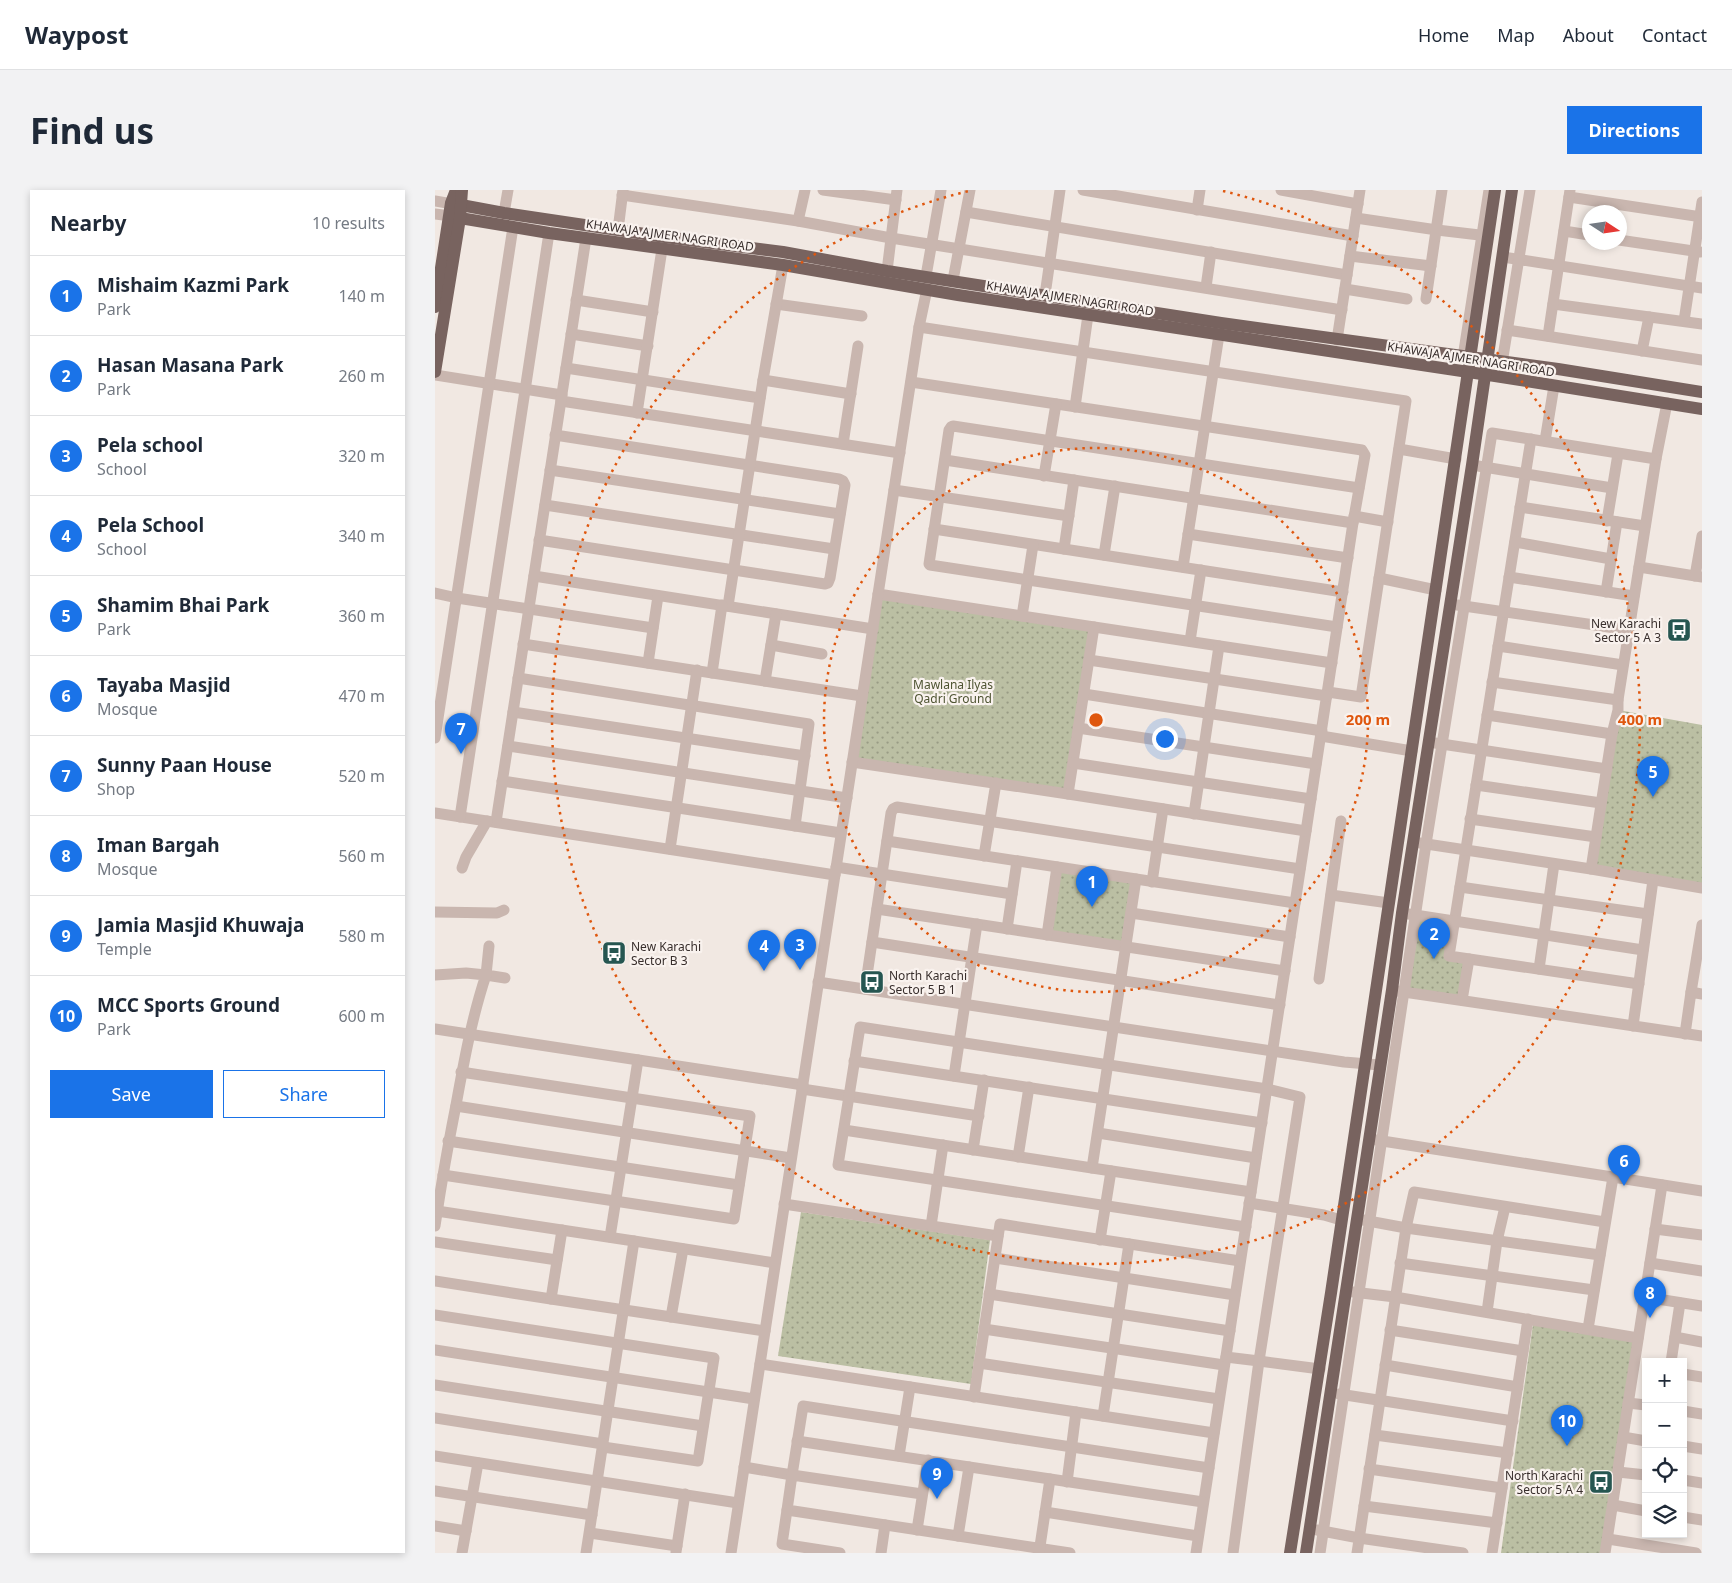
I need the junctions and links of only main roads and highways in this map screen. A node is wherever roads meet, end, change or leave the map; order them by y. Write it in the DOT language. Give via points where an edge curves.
graph roads {
  1 [pos="456,190"];
  2 [pos="462,190"];
  3 [pos="1495,190"];
  4 [pos="1512,190"];
  5 [pos="456,211"];
  6 [pos="859,272"];
  7 [pos="926,282"];
  8 [pos="1012,297"];
  9 [pos="439,301"];
  10 [pos="1466,357"];
  11 [pos="1487,361"];
  12 [pos="1467,372"];
  13 [pos="435,373"];
  14 [pos="1485,375"];
  15 [pos="1702,392"];
  16 [pos="1702,409"];
  17 [pos="1290,1553"];
  18 [pos="1306,1553"];
  1 -- 5 [label="main road"];
  2 -- 5 [label="main road"];
  3 -- 10 [label="main road"];
  4 -- 11 [label="main road"];
  5 -- 6 [label="main road, KHAWAJA AJMER NAGRI ROAD" via="549,233 783,265"];
  5 -- 6 [label="main road, KHAWAJA AJMER NAGRI ROAD" via="504,213 783,252"];
  5 -- 9 [label="main road"];
  6 -- 7 [label="main road, KHAWAJA AJMER NAGRI ROAD"];
  6 -- 7 [label="main road, KHAWAJA AJMER NAGRI ROAD" via="887,271"];
  7 -- 8 [label="main road, KHAWAJA AJMER NAGRI ROAD"];
  7 -- 8 [label="main road, KHAWAJA AJMER NAGRI ROAD" via="953,280"];
  8 -- 10 [label="main road, KHAWAJA AJMER NAGRI ROAD" via="1045,295"];
  8 -- 12 [label="main road, KHAWAJA AJMER NAGRI ROAD" via="1089,315"];
  9 -- 13 [label="main road"];
  10 -- 11 [label="main road, KHAWAJA AJMER NAGRI ROAD"];
  10 -- 12 [label="main road"];
  11 -- 14 [label="main road"];
  11 -- 15 [label="main road, KHAWAJA AJMER NAGRI ROAD"];
  12 -- 14 [label="main road, KHAWAJA AJMER NAGRI ROAD"];
  12 -- 17 [label="main road"];
  14 -- 16 [label="main road, KHAWAJA AJMER NAGRI ROAD"];
  14 -- 18 [label="main road"];
}
